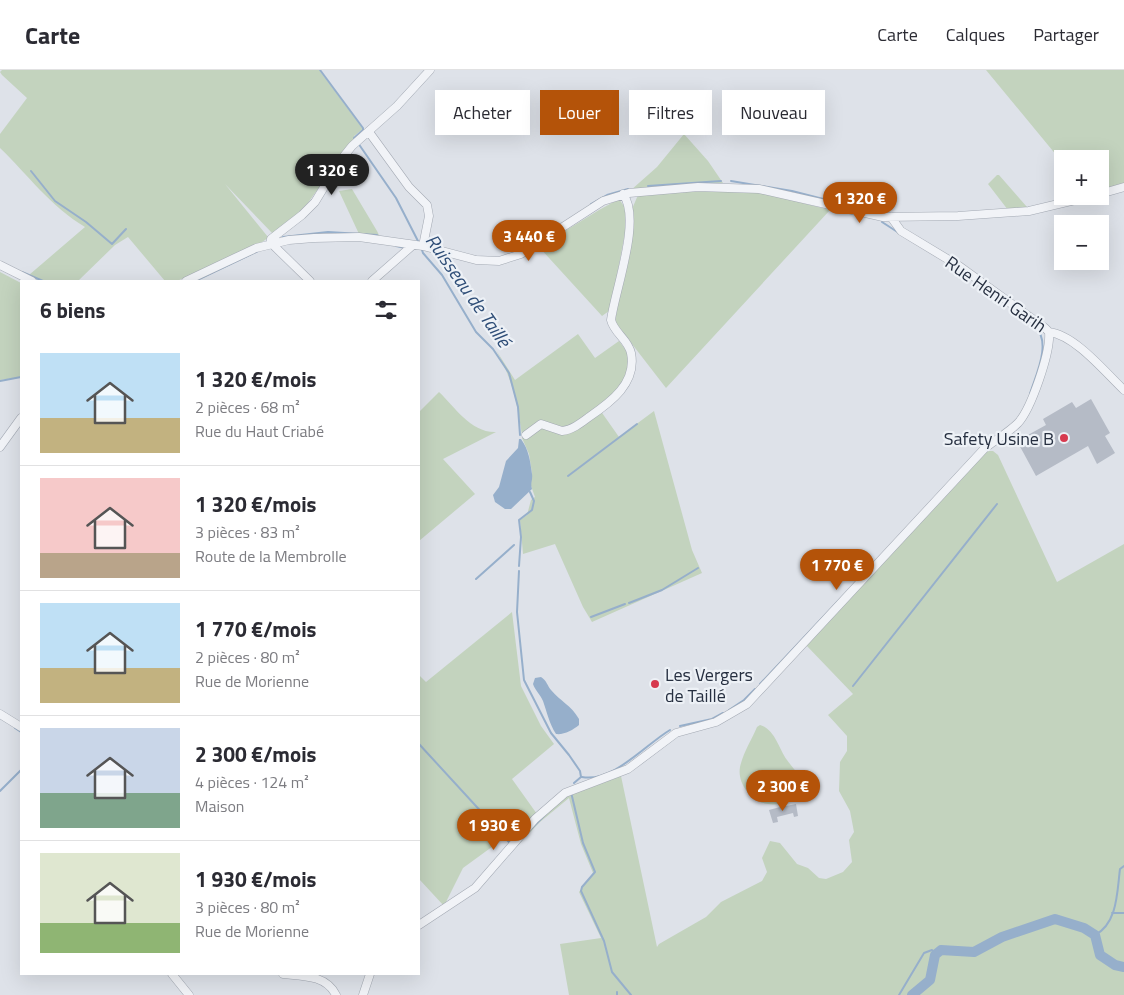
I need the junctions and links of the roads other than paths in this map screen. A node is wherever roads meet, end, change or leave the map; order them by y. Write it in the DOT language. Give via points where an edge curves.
graph roads {
  1 [pos="430,70"];
  2 [pos="369,132"];
  3 [pos="1124,188"];
  4 [pos="1109,192"];
  5 [pos="623,194"];
  6 [pos="1054,205"];
  7 [pos="891,217"];
  8 [pos="271,244"];
  9 [pos="419,246"];
  10 [pos="0,265"];
  11 [pos="30,280"];
  12 [pos="188,280"];
  13 [pos="309,280"];
  14 [pos="373,280"];
  15 [pos="1049,332"];
  16 [pos="1124,390"];
  17 [pos="20,419"];
  18 [pos="526,435"];
  19 [pos="0,446"];
  20 [pos="0,714"];
  21 [pos="20,726"];
  22 [pos="420,924"];
  23 [pos="173,975"];
  24 [pos="290,975"];
  25 [pos="370,975"];
  26 [pos="189,995"];
  27 [pos="336,995"];
  28 [pos="363,995"];
  1 -- 2 [label="street"];
  2 -- 8 [label="street" via="340,161 315,202 271,239"];
  2 -- 9 [label="street" via="409,187 427,205 429,211"];
  3 -- 4 [label="street"];
  5 -- 7 [label="street" via="698,187 740,187"];
  5 -- 9 [label="street" via="603,201 520,254 500,261"];
  5 -- 18 [label="street" via="628,203 629,226 611,320 631,353 627,381 610,402 580,424 562,431 541,424"];
  6 -- 7 [label="street" via="1029,211"];
  7 -- 15 [label="street, Rue Henri Garih" via="901,231 959,266"];
  8 -- 9 [label="street" via="289,240 359,237"];
  8 -- 12 [label="street"];
  8 -- 13 [label="street"];
  9 -- 14 [label="street"];
  10 -- 11 [label="street"];
  15 -- 16 [label="street, Rue Henri Garih" via="1061,334 1073,342"];
  15 -- 22 [label="street" via="1039,377 1023,417 984,449 747,704 716,722 676,733 628,769 565,793 535,819 475,888"];
  17 -- 19 [label="street"];
  20 -- 21 [label="street"];
  23 -- 26 [label="street"];
  24 -- 27 [label="street" via="327,982"];
  25 -- 28 [label="street"];
}
